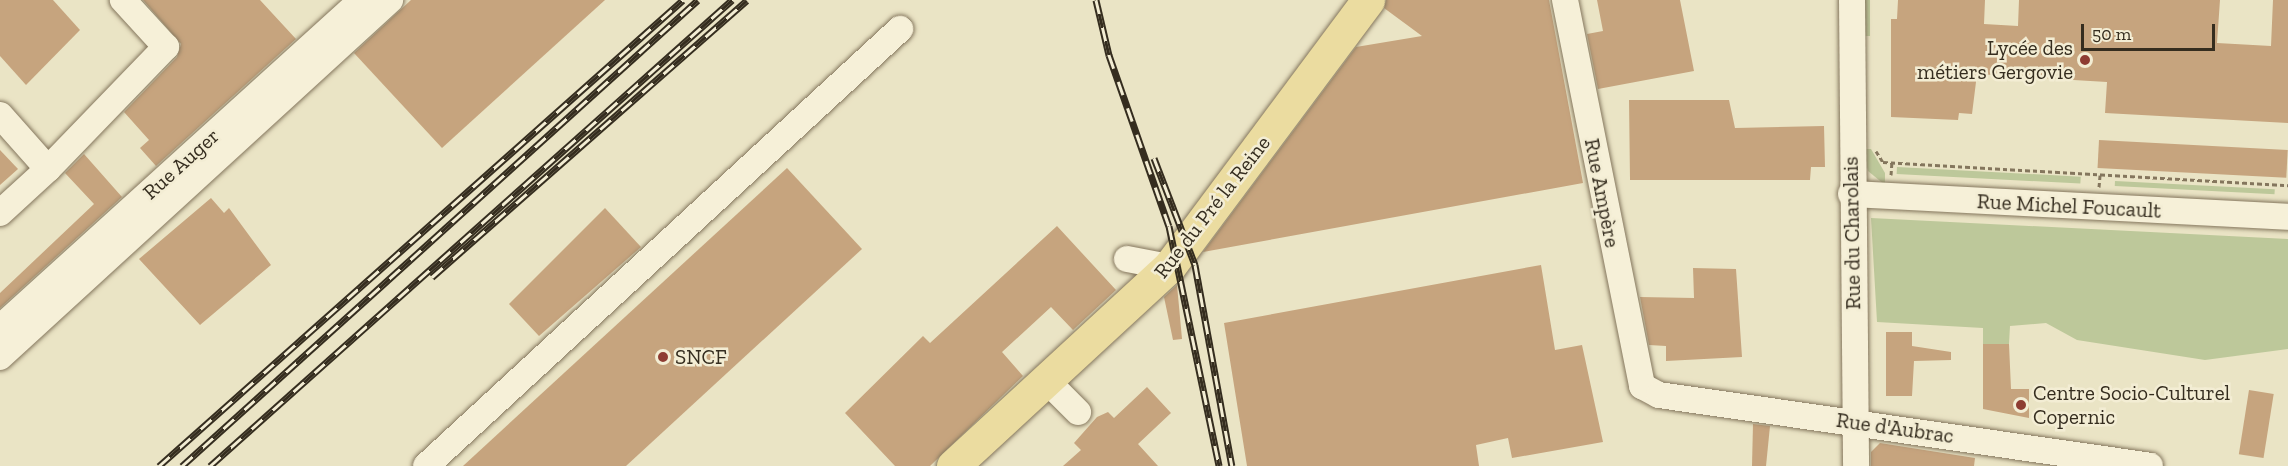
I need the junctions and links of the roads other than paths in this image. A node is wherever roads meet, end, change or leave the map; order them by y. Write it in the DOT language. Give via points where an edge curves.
graph roads {
  1 [pos="123,0"];
  2 [pos="362,0"];
  3 [pos="390,0"];
  4 [pos="1368,0"];
  5 [pos="1565,0"];
  6 [pos="1852,0"];
  7 [pos="900,29"];
  8 [pos="0,115"];
  9 [pos="48,169"];
  10 [pos="1851,194"];
  11 [pos="0,213"];
  12 [pos="2288,217"];
  13 [pos="1127,259"];
  14 [pos="1169,267"];
  15 [pos="0,328"];
  16 [pos="0,357"];
  17 [pos="1047,381"];
  18 [pos="1642,386"];
  19 [pos="1078,412"];
  20 [pos="1856,422"];
  21 [pos="2084,461"];
  22 [pos="426,466"];
  23 [pos="953,466"];
  24 [pos="1856,466"];
  25 [pos="2150,466"];
  1 -- 9 [label="street" via="166,47"];
  2 -- 15 [label="street, Rue Auger"];
  3 -- 16 [label="street"];
  4 -- 14 [label="main road, Rue du Pré la Reine"];
  5 -- 18 [label="street, Rue Ampère"];
  6 -- 10 [label="street, Rue du Charolais"];
  7 -- 22 [label="street"];
  8 -- 9 [label="street"];
  9 -- 11 [label="street"];
  10 -- 12 [label="street, Rue Michel Foucault"];
  10 -- 20 [label="street, Rue du Charolais"];
  13 -- 14 [label="street"];
  14 -- 17 [label="main road, Rue du Pré la Reine"];
  17 -- 19 [label="street"];
  17 -- 23 [label="main road, Rue du Pré la Reine"];
  18 -- 20 [label="street, Rue d'Aubrac" via="1659,395"];
  20 -- 21 [label="street, Rue d'Aubrac"];
  20 -- 24 [label="street, Rue du Charolais"];
  21 -- 25 [label="street, Rue d'Aubrac"];
}
